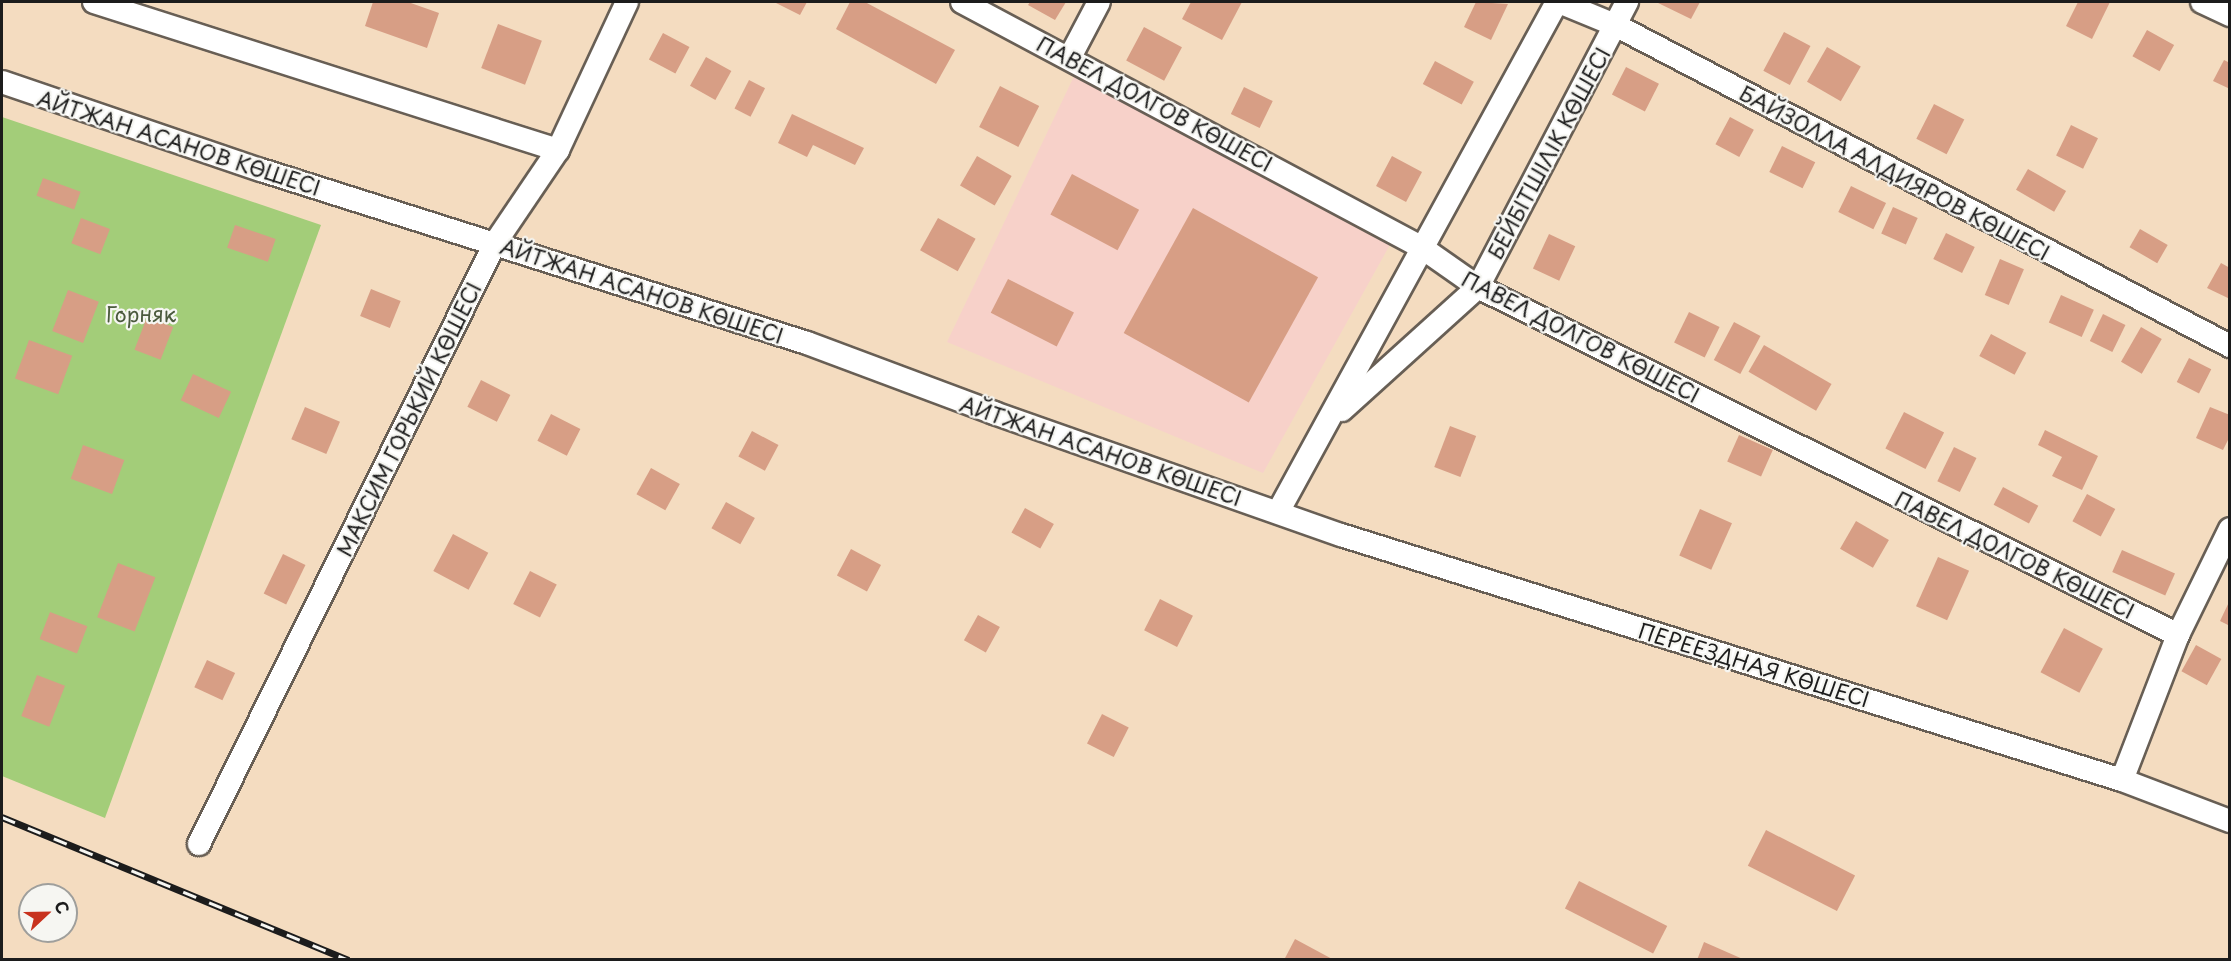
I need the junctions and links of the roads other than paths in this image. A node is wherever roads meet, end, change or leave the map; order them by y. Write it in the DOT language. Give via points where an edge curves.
graph roads {
  1 [pos="94,2"];
  2 [pos="627,2"];
  3 [pos="962,2"];
  4 [pos="1099,2"];
  5 [pos="1558,2"];
  6 [pos="1627,2"];
  7 [pos="2202,2"];
  8 [pos="2229,15"];
  9 [pos="1615,25"];
  10 [pos="1070,57"];
  11 [pos="2,82"];
  12 [pos="558,150"];
  13 [pos="495,243"];
  14 [pos="1421,247"];
  15 [pos="1478,287"];
  16 [pos="2229,346"];
  17 [pos="1330,421"];
  18 [pos="1278,512"];
  19 [pos="2229,529"];
  20 [pos="2178,635"];
  21 [pos="2122,780"];
  22 [pos="2229,821"];
  23 [pos="199,844"];
  1 -- 12 [label="street"];
  2 -- 12 [label="street, МАКСИМ ГОРЬКИЙ КӨШЕСІ"];
  3 -- 10 [label="street, ПАВЕЛ ДОЛГОВ КӨШЕСІ"];
  4 -- 10 [label="street"];
  5 -- 9 [label="street, БАЙЗОЛЛА АЛДИЯРОВ КӨШЕСІ"];
  5 -- 14 [label="street, БЕЙБІТШІЛІК КӨШЕСІ"];
  6 -- 9 [label="street, БЕЙБІТШІЛІК КӨШЕСІ"];
  7 -- 8 [label="street"];
  9 -- 15 [label="street, БЕЙБІТШІЛІК КӨШЕСІ"];
  9 -- 16 [label="street, БАЙЗОЛЛА АЛДИЯРОВ КӨШЕСІ"];
  10 -- 14 [label="street, ПАВЕЛ ДОЛГОВ КӨШЕСІ"];
  11 -- 13 [label="street, АЙТЖАН АСАНОВ КӨШЕСІ" via="261,170"];
  12 -- 13 [label="street, МАКСИМ ГОРЬКИЙ КӨШЕСІ"];
  13 -- 18 [label="street, АЙТЖАН АСАНОВ КӨШЕСІ" via="807,343"];
  13 -- 23 [label="street, МАКСИМ ГОРЬКИЙ КӨШЕСІ"];
  14 -- 15 [label="street, ПАВЕЛ ДОЛГОВ КӨШЕСІ"];
  14 -- 17 [label="street, БЕЙБІТШІЛІК КӨШЕСІ"];
  15 -- 17 [label="street, БЕЙБІТШІЛІК КӨШЕСІ"];
  15 -- 20 [label="street, ПАВЕЛ ДОЛГОВ КӨШЕСІ"];
  17 -- 18 [label="street, БЕЙБІТШІЛІК КӨШЕСІ"];
  18 -- 21 [label="street, ПЕРЕЕЗДНАЯ КӨШЕСІ"];
  19 -- 20 [label="street"];
  20 -- 21 [label="street"];
  21 -- 22 [label="street, ПЕРЕЕЗДНАЯ КӨШЕСІ"];
}
